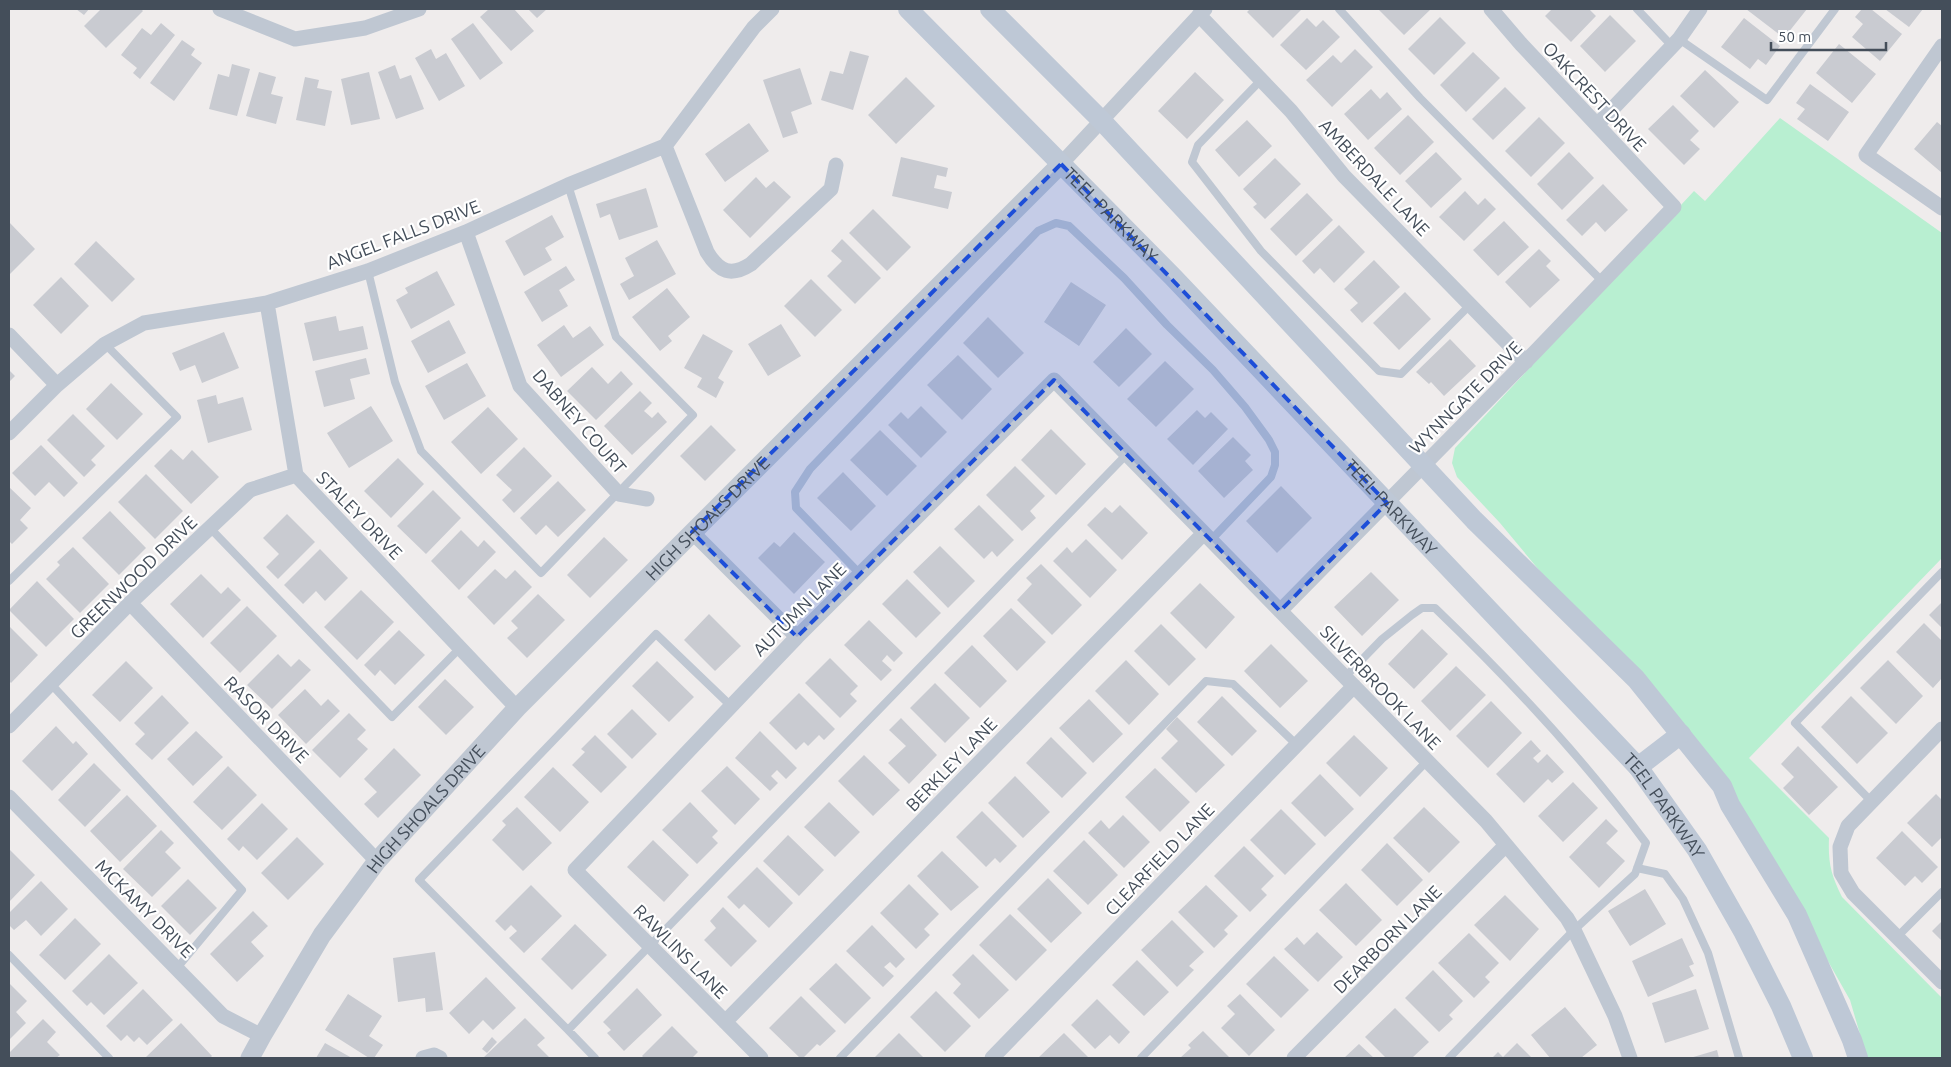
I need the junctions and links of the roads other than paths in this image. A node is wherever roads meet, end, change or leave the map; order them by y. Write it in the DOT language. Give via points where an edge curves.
graph roads {
  1 [pos="220,9"];
  2 [pos="419,9"];
  3 [pos="772,9"];
  4 [pos="908,9"];
  5 [pos="990,9"];
  6 [pos="1340,9"];
  7 [pos="1490,9"];
  8 [pos="1637,9"];
  9 [pos="1700,9"];
  10 [pos="1835,9"];
  11 [pos="1202,12"];
  12 [pos="1675,43"];
  13 [pos="1942,46"];
  14 [pos="1261,80"];
  15 [pos="1100,120"];
  16 [pos="1597,125"];
  17 [pos="665,146"];
  18 [pos="1061,164"];
  19 [pos="836,166"];
  20 [pos="568,185"];
  21 [pos="1674,207"];
  22 [pos="1942,208"];
  23 [pos="466,232"];
  24 [pos="368,271"];
  25 [pos="1603,282"];
  26 [pos="267,303"];
  27 [pos="1470,305"];
  28 [pos="9,335"];
  29 [pos="105,344"];
  30 [pos="1526,362"];
  31 [pos="1054,380"];
  32 [pos="57,385"];
  33 [pos="9,433"];
  34 [pos="1127,454"];
  35 [pos="1423,466"];
  36 [pos="296,475"];
  37 [pos="619,494"];
  38 [pos="646,499"];
  39 [pos="1387,504"];
  40 [pos="210,528"];
  41 [pos="692,532"];
  42 [pos="1207,536"];
  43 [pos="1942,572"];
  44 [pos="860,574"];
  45 [pos="9,581"];
  46 [pos="130,603"];
  47 [pos="1280,611"];
  48 [pos="796,637"];
  49 [pos="460,648"];
  50 [pos="1350,682"];
  51 [pos="51,684"];
  52 [pos="731,706"];
  53 [pos="517,708"];
  54 [pos="9,726"];
  55 [pos="1942,729"];
  56 [pos="1681,734"];
  57 [pos="1297,745"];
  58 [pos="1427,761"];
  59 [pos="1638,767"];
  60 [pos="9,797"];
  61 [pos="1871,801"];
  62 [pos="1506,846"];
  63 [pos="377,861"];
  64 [pos="1637,868"];
  65 [pos="575,870"];
  66 [pos="1942,892"];
  67 [pos="1574,930"];
  68 [pos="1897,937"];
  69 [pos="650,947"];
  70 [pos="9,955"];
  71 [pos="178,968"];
  72 [pos="1942,982"];
  73 [pos="724,1022"];
  74 [pos="568,1030"];
  75 [pos="262,1036"];
  76 [pos="109,1058"];
  77 [pos="250,1058"];
  78 [pos="595,1058"];
  79 [pos="761,1058"];
  80 [pos="840,1058"];
  81 [pos="992,1058"];
  82 [pos="1141,1058"];
  83 [pos="1294,1058"];
  84 [pos="1449,1058"];
  85 [pos="1630,1058"];
  86 [pos="1739,1058"];
  87 [pos="1803,1058"];
  88 [pos="1858,1058"];
  1 -- 2 [label="street" via="295,39 365,28"];
  3 -- 17 [label="street" via="754,27"];
  4 -- 18 [label="main road, TEEL PARKWAY"];
  5 -- 15 [label="main road"];
  6 -- 25 [label="lane" via="1420,98"];
  7 -- 16 [label="street, OAKCREST DRIVE"];
  8 -- 12 [label="lane"];
  9 -- 12 [label="street"];
  10 -- 12 [label="lane" via="1767,100"];
  11 -- 14 [label="street, AMBERDALE LANE"];
  11 -- 15 [label="street, HIGH SHOALS DRIVE"];
  12 -- 16 [label="street"];
  13 -- 22 [label="street" via="1866,155"];
  14 -- 27 [label="street, AMBERDALE LANE" via="1344,176"];
  14 -- 27 [label="lane" via="1198,146 1192,162 1261,251 1378,372 1401,374"];
  15 -- 18 [label="street, HIGH SHOALS DRIVE"];
  15 -- 35 [label="main road"];
  16 -- 21 [label="street, OAKCREST DRIVE"];
  17 -- 19 [label="street" via="707,252 727,272 741,271 752,264 831,189"];
  17 -- 20 [label="street, ANGEL FALLS DRIVE"];
  18 -- 39 [label="main road, TEEL PARKWAY" via="1173,277"];
  18 -- 41 [label="street, HIGH SHOALS DRIVE"];
  20 -- 23 [label="street, ANGEL FALLS DRIVE"];
  20 -- 37 [label="lane" via="616,337 693,415"];
  21 -- 25 [label="street, WYNNGATE DRIVE"];
  23 -- 24 [label="street, ANGEL FALLS DRIVE"];
  23 -- 37 [label="street, DABNEY COURT" via="520,386"];
  24 -- 26 [label="street, ANGEL FALLS DRIVE"];
  24 -- 37 [label="lane" via="395,382 421,451 540,573"];
  25 -- 30 [label="street, WYNNGATE DRIVE"];
  26 -- 29 [label="street, ANGEL FALLS DRIVE" via="144,324"];
  26 -- 36 [label="street, STALEY DRIVE"];
  27 -- 30 [label="street, AMBERDALE LANE"];
  28 -- 32 [label="street"];
  29 -- 32 [label="street, ANGEL FALLS DRIVE"];
  29 -- 45 [label="lane" via="177,417"];
  30 -- 35 [label="street, WYNNGATE DRIVE"];
  31 -- 34 [label="street, SILVERBROOK LANE"];
  31 -- 44 [label="street, AUTUMN LANE"];
  32 -- 33 [label="street, ANGEL FALLS DRIVE"];
  34 -- 42 [label="street, SILVERBROOK LANE"];
  34 -- 69 [label="lane"];
  35 -- 39 [label="street, WYNNGATE DRIVE"];
  35 -- 56 [label="main road" via="1636,679"];
  36 -- 40 [label="street, GREENWOOD DRIVE" via="250,490"];
  36 -- 49 [label="street, STALEY DRIVE"];
  37 -- 38 [label="street, DABNEY COURT"];
  39 -- 47 [label="street, WYNNGATE DRIVE"];
  39 -- 59 [label="main road, TEEL PARKWAY"];
  40 -- 46 [label="street, GREENWOOD DRIVE"];
  40 -- 49 [label="lane" via="392,717"];
  41 -- 48 [label="street"];
  41 -- 53 [label="street, HIGH SHOALS DRIVE"];
  42 -- 44 [label="lane" via="1271,477 1275,452 1245,407 1213,370 1069,226 1056,223 1038,231 810,469 795,492 796,508"];
  42 -- 47 [label="street, SILVERBROOK LANE"];
  42 -- 73 [label="street, BERKLEY LANE"];
  43 -- 61 [label="lane" via="1795,723"];
  44 -- 48 [label="street, AUTUMN LANE"];
  46 -- 51 [label="street, GREENWOOD DRIVE"];
  46 -- 63 [label="street, RASOR DRIVE"];
  47 -- 50 [label="street, SILVERBROOK LANE"];
  48 -- 52 [label="street, AUTUMN LANE"];
  49 -- 53 [label="street, STALEY DRIVE"];
  50 -- 57 [label="street, CLEARFIELD LANE"];
  50 -- 58 [label="street, SILVERBROOK LANE"];
  50 -- 64 [label="lane" via="1382,639 1422,608 1435,608 1529,702 1609,793 1646,843"];
  51 -- 54 [label="street, GREENWOOD DRIVE"];
  51 -- 71 [label="lane" via="242,890"];
  52 -- 65 [label="street, AUTUMN LANE"];
  52 -- 74 [label="lane" via="656,634 419,880"];
  53 -- 63 [label="street, HIGH SHOALS DRIVE"];
  55 -- 61 [label="street"];
  56 -- 59 [label="main road"];
  56 -- 88 [label="main road" via="1722,786 1797,915"];
  57 -- 80 [label="lane" via="1233,684 1206,681"];
  57 -- 81 [label="street, CLEARFIELD LANE"];
  58 -- 62 [label="street, SILVERBROOK LANE"];
  58 -- 82 [label="lane"];
  59 -- 87 [label="main road, TEEL PARKWAY" via="1697,850 1744,931"];
  60 -- 71 [label="street, MCKAMY DRIVE"];
  61 -- 68 [label="street" via="1848,826 1840,847 1841,873 1854,893"];
  62 -- 67 [label="street, SILVERBROOK LANE"];
  62 -- 83 [label="street, DEARBORN LANE"];
  63 -- 75 [label="street, HIGH SHOALS DRIVE" via="322,934"];
  64 -- 67 [label="lane" via="1635,874"];
  64 -- 86 [label="lane" via="1665,874 1683,899 1708,954"];
  65 -- 69 [label="street, RAWLINS LANE"];
  66 -- 68 [label="lane"];
  67 -- 84 [label="lane"];
  67 -- 85 [label="street, SILVERBROOK LANE" via="1615,1016"];
  68 -- 72 [label="street"];
  69 -- 73 [label="street, RAWLINS LANE"];
  69 -- 74 [label="lane"];
  70 -- 76 [label="lane"];
  71 -- 75 [label="street, MCKAMY DRIVE" via="223,1016"];
  73 -- 79 [label="street, RAWLINS LANE"];
  74 -- 78 [label="lane"];
  75 -- 77 [label="street, HIGH SHOALS DRIVE"];
}
